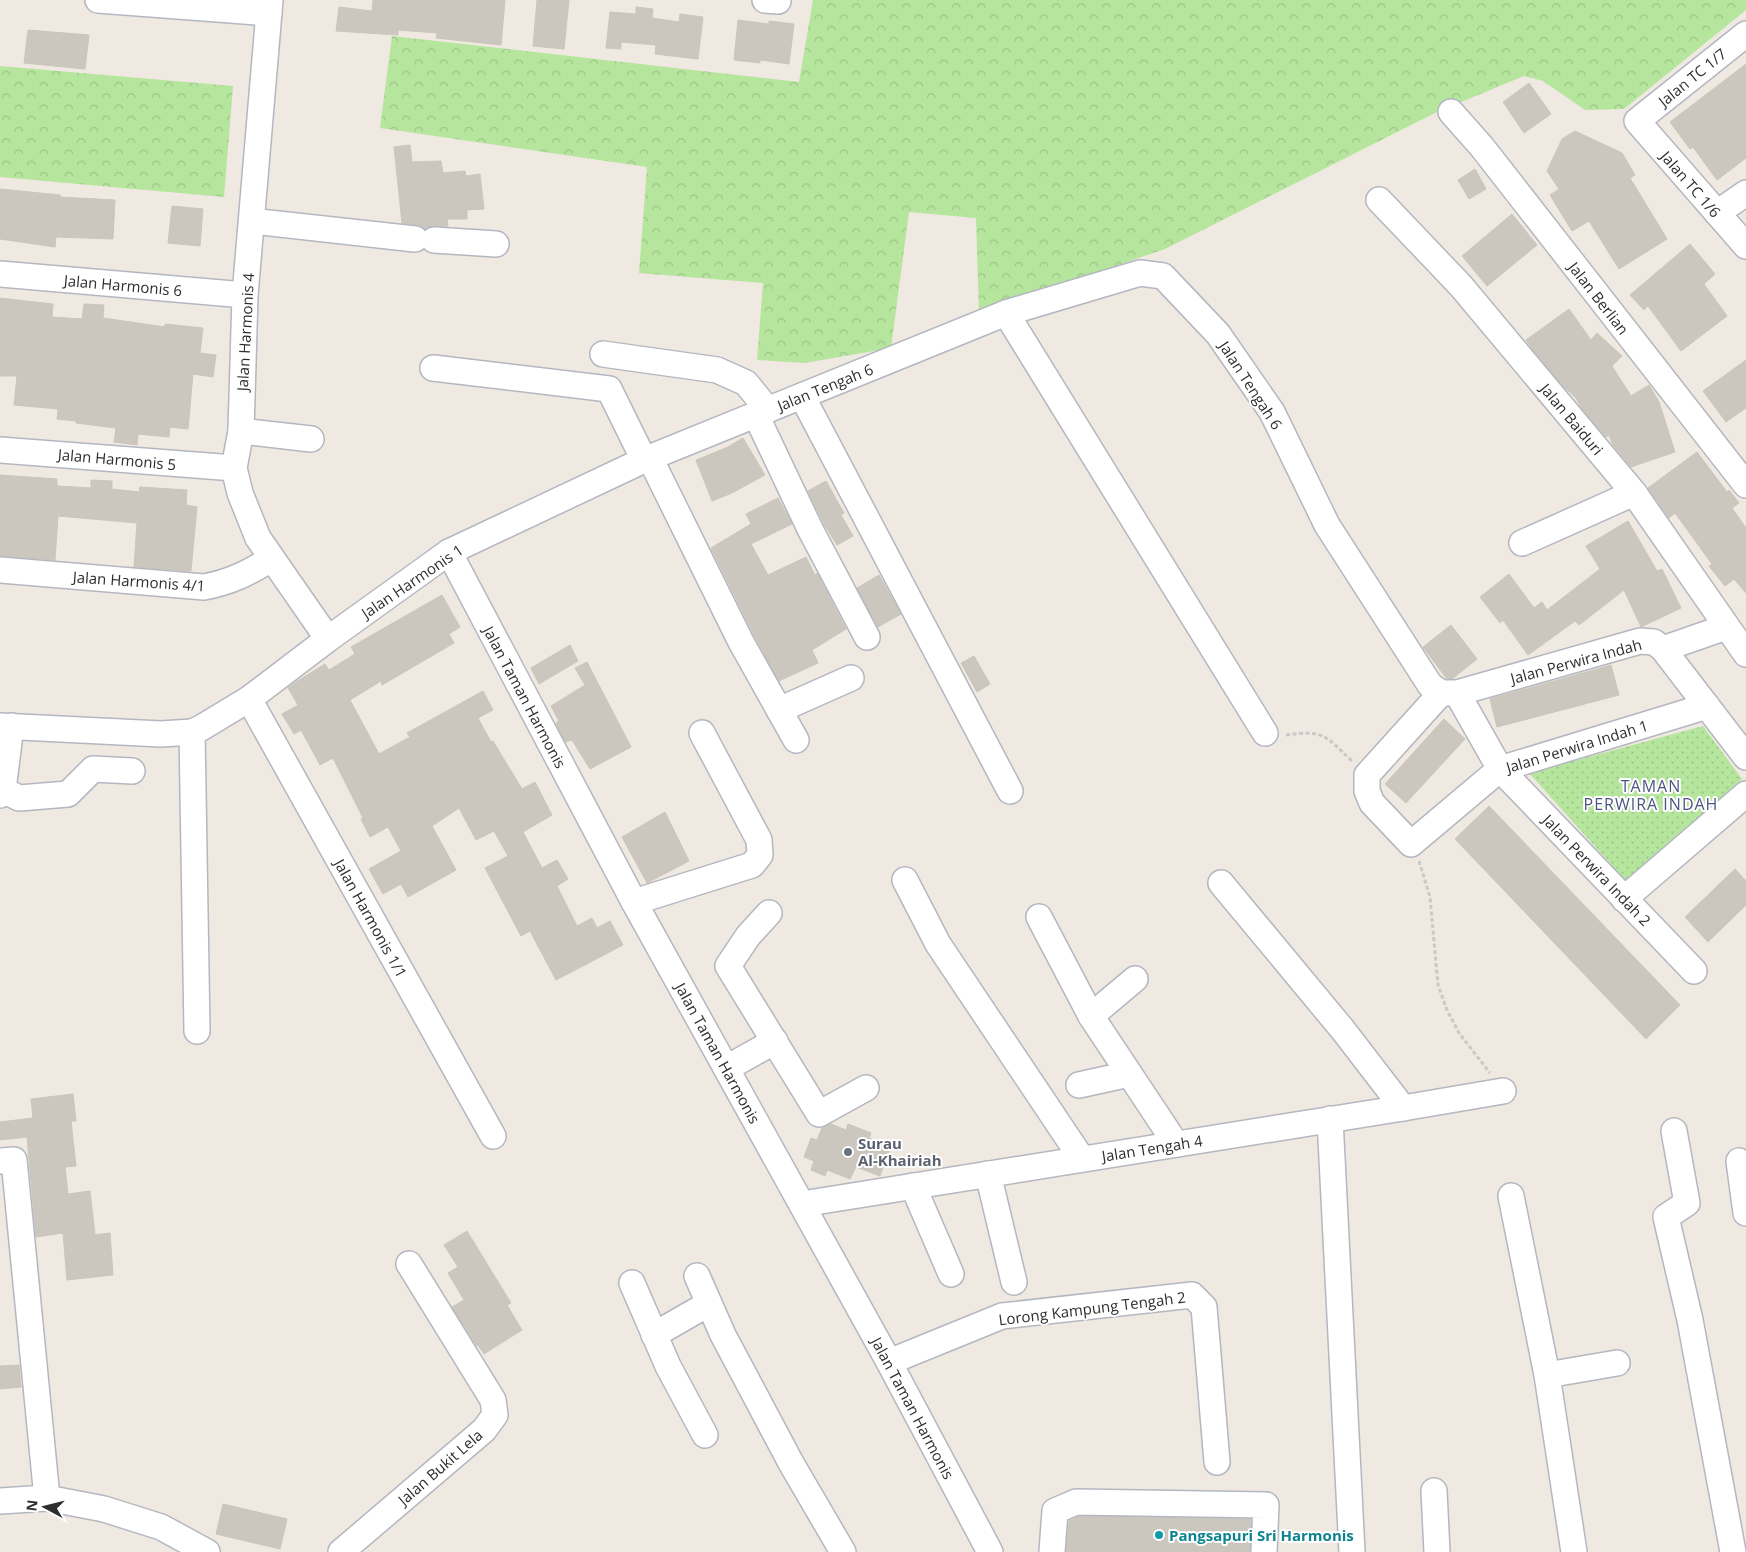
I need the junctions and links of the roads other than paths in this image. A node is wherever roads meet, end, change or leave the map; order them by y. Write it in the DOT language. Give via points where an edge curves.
graph roads {
  1 [pos="98,0"];
  2 [pos="269,7"];
  3 [pos="1746,34"];
  4 [pos="1451,112"];
  5 [pos="1637,121"];
  6 [pos="1746,193"];
  7 [pos="1379,200"];
  8 [pos="1717,213"];
  9 [pos="252,221"];
  10 [pos="496,244"];
  11 [pos="1746,246"];
  12 [pos="0,274"];
  13 [pos="245,295"];
  14 [pos="1006,313"];
  15 [pos="603,354"];
  16 [pos="433,368"];
  17 [pos="802,396"];
  18 [pos="762,412"];
  19 [pos="241,431"];
  20 [pos="311,439"];
  21 [pos="0,450"];
  22 [pos="647,459"];
  23 [pos="234,468"];
  24 [pos="1746,485"];
  25 [pos="1634,493"];
  26 [pos="1522,543"];
  27 [pos="449,552"];
  28 [pos="271,558"];
  29 [pos="0,570"];
  30 [pos="1726,626"];
  31 [pos="867,637"];
  32 [pos="328,639"];
  33 [pos="1663,649"];
  34 [pos="1746,654"];
  35 [pos="851,678"];
  36 [pos="1449,693"];
  37 [pos="249,699"];
  38 [pos="1707,706"];
  39 [pos="779,710"];
  40 [pos="5,726"];
  41 [pos="192,732"];
  42 [pos="702,733"];
  43 [pos="1265,733"];
  44 [pos="796,740"];
  45 [pos="1746,757"];
  46 [pos="1500,769"];
  47 [pos="132,771"];
  48 [pos="1010,791"];
  49 [pos="1,793"];
  50 [pos="1746,794"];
  51 [pos="905,880"];
  52 [pos="1221,883"];
  53 [pos="1624,899"];
  54 [pos="634,902"];
  55 [pos="769,913"];
  56 [pos="1040,917"];
  57 [pos="1694,971"];
  58 [pos="1135,979"];
  59 [pos="1091,1016"];
  60 [pos="197,1031"];
  61 [pos="774,1041"];
  62 [pos="726,1068"];
  63 [pos="1129,1074"];
  64 [pos="1079,1085"];
  65 [pos="866,1088"];
  66 [pos="1501,1091"];
  67 [pos="1403,1108"];
  68 [pos="1330,1119"];
  69 [pos="1674,1131"];
  70 [pos="493,1136"];
  71 [pos="1176,1144"];
  72 [pos="1082,1159"];
  73 [pos="0,1161"];
  74 [pos="1739,1161"];
  75 [pos="988,1174"];
  76 [pos="913,1186"];
  77 [pos="1510,1196"];
  78 [pos="802,1204"];
  79 [pos="1746,1212"];
  80 [pos="409,1264"];
  81 [pos="951,1274"];
  82 [pos="697,1276"];
  83 [pos="1014,1282"];
  84 [pos="632,1283"];
  85 [pos="708,1304"];
  86 [pos="654,1335"];
  87 [pos="889,1362"];
  88 [pos="1618,1362"];
  89 [pos="1547,1375"];
  90 [pos="705,1435"];
  91 [pos="1216,1462"];
  92 [pos="1434,1491"];
  93 [pos="47,1498"];
  94 [pos="0,1500"];
  95 [pos="207,1552"];
  96 [pos="341,1552"];
  97 [pos="843,1552"];
  98 [pos="990,1552"];
  99 [pos="1052,1552"];
  100 [pos="1264,1552"];
  101 [pos="1352,1552"];
  102 [pos="1437,1552"];
  103 [pos="1574,1552"];
  104 [pos="1733,1552"];
  1 -- 2 [label="street"];
  2 -- 9 [label="street, Jalan Harmonis 4"];
  3 -- 5 [label="street, Jalan TC 1/7"];
  4 -- 24 [label="street, Jalan Berlian"];
  5 -- 8 [label="street, Jalan TC 1/6"];
  6 -- 8 [label="street"];
  7 -- 25 [label="street, Jalan Baiduri" via="1461,286"];
  8 -- 11 [label="street, Jalan TC 1/6"];
  9 -- 10 [label="street"];
  9 -- 13 [label="street, Jalan Harmonis 4"];
  12 -- 13 [label="street, Jalan Harmonis 6"];
  13 -- 19 [label="street, Jalan Harmonis 4"];
  14 -- 17 [label="street, Jalan Tengah 6"];
  14 -- 36 [label="street, Jalan Tengah 6" via="1140,273 1164,276 1218,334 1272,412 1327,525 1430,685"];
  14 -- 43 [label="street"];
  15 -- 18 [label="street" via="717,370 746,383"];
  16 -- 22 [label="street" via="610,389"];
  17 -- 18 [label="street, Jalan Tengah 6"];
  17 -- 48 [label="street"];
  18 -- 22 [label="street, Jalan Tengah 6"];
  18 -- 31 [label="street" via="810,529"];
  19 -- 20 [label="street"];
  19 -- 23 [label="street, Jalan Harmonis 4"];
  21 -- 23 [label="street, Jalan Harmonis 5"];
  22 -- 27 [label="street, Jalan Harmonis 1"];
  22 -- 39 [label="street"];
  23 -- 28 [label="street, Jalan Harmonis 4" via="248,516"];
  25 -- 26 [label="street"];
  25 -- 30 [label="street, Jalan Baiduri"];
  27 -- 32 [label="street, Jalan Harmonis 1"];
  27 -- 54 [label="street, Jalan Taman Harmonis"];
  28 -- 29 [label="street, Jalan Harmonis 4/1" via="244,576 204,587"];
  28 -- 32 [label="street, Jalan Harmonis 4"];
  30 -- 33 [label="street"];
  30 -- 34 [label="street, Jalan Baiduri"];
  32 -- 37 [label="street, Jalan Harmonis 1"];
  33 -- 36 [label="street, Jalan Perwira Indah" via="1654,642 1640,641"];
  33 -- 38 [label="street, Jalan Perwira Indah"];
  35 -- 39 [label="street"];
  36 -- 46 [label="street, Jalan Tengah 6"];
  36 -- 46 [label="street, Jalan Perwira Indah 1" via="1367,775 1367,791 1372,803 1411,844"];
  37 -- 41 [label="street, Jalan Harmonis 1"];
  37 -- 70 [label="street, Jalan Harmonis 1/1"];
  38 -- 45 [label="street, Jalan Perwira Indah"];
  38 -- 46 [label="street, Jalan Perwira Indah 1"];
  39 -- 44 [label="street"];
  40 -- 41 [label="street, Jalan Harmonis 1" via="161,734"];
  40 -- 49 [label="street"];
  41 -- 60 [label="street"];
  42 -- 54 [label="street" via="759,840 760,855 752,864"];
  46 -- 53 [label="street, Jalan Perwira Indah 2"];
  47 -- 49 [label="street" via="93,769 68,794 19,798"];
  50 -- 53 [label="street"];
  51 -- 72 [label="street" via="938,944"];
  52 -- 67 [label="street"];
  53 -- 57 [label="street, Jalan Perwira Indah 2"];
  54 -- 62 [label="street, Jalan Taman Harmonis"];
  55 -- 61 [label="street" via="748,936 728,966"];
  56 -- 59 [label="street"];
  58 -- 59 [label="street"];
  59 -- 63 [label="street"];
  61 -- 62 [label="street"];
  61 -- 65 [label="street" via="819,1114"];
  62 -- 78 [label="street, Jalan Taman Harmonis"];
  63 -- 64 [label="street"];
  63 -- 71 [label="street"];
  66 -- 67 [label="street, Jalan Tengah 4"];
  67 -- 68 [label="street, Jalan Tengah 4"];
  68 -- 71 [label="street, Jalan Tengah 4"];
  68 -- 101 [label="street"];
  69 -- 104 [label="street" via="1687,1203 1666,1217 1690,1320"];
  71 -- 72 [label="street, Jalan Tengah 4"];
  72 -- 75 [label="street, Jalan Tengah 4"];
  73 -- 93 [label="street" via="14,1160"];
  74 -- 79 [label="street"];
  75 -- 76 [label="street, Jalan Tengah 4"];
  75 -- 83 [label="street"];
  76 -- 78 [label="street, Jalan Tengah 4"];
  76 -- 81 [label="street"];
  77 -- 89 [label="street"];
  78 -- 87 [label="street, Jalan Taman Harmonis"];
  80 -- 96 [label="street, Jalan Bukit Lela" via="493,1400 495,1414 484,1430"];
  82 -- 85 [label="street"];
  84 -- 86 [label="street"];
  85 -- 86 [label="street"];
  85 -- 97 [label="street" via="790,1462"];
  86 -- 90 [label="street"];
  87 -- 91 [label="street, Lorong Kampung Tengah 2" via="1002,1316 1192,1296 1204,1307"];
  87 -- 98 [label="street, Jalan Taman Harmonis"];
  88 -- 89 [label="street"];
  89 -- 103 [label="street"];
  92 -- 102 [label="street"];
  93 -- 94 [label="street"];
  93 -- 95 [label="street" via="104,1509 161,1528"];
  99 -- 100 [label="street" via="1055,1511 1076,1502 1266,1505"];
}
